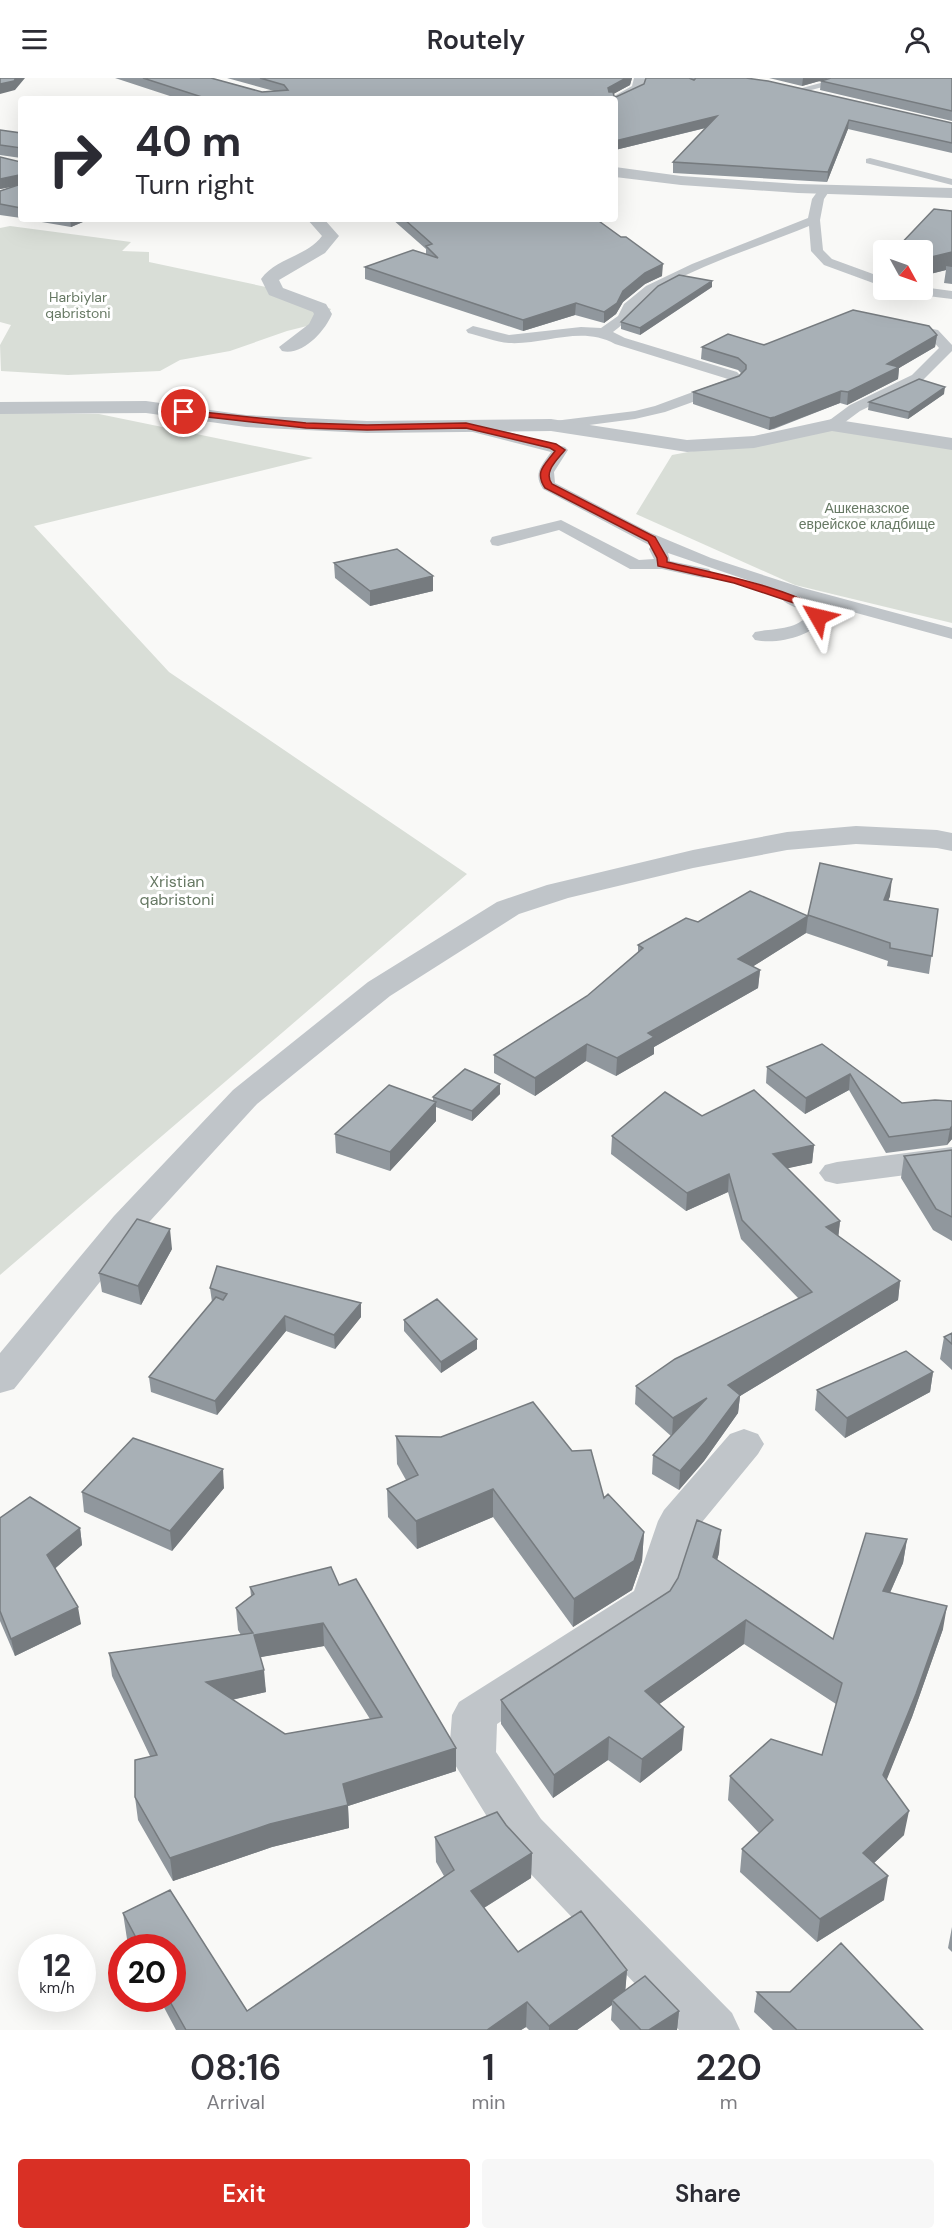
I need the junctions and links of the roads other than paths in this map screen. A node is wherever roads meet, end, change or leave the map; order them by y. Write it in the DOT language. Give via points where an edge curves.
graph roads {
  1 [pos="641,78"];
  2 [pos="852,78"];
  3 [pos="777,86"];
  4 [pos="796,91"];
  5 [pos="618,98"];
  6 [pos="829,99"];
  7 [pos="870,161"];
  8 [pos="618,173"];
  9 [pos="952,182"];
  10 [pos="824,190"];
  11 [pos="952,193"];
  12 [pos="814,220"];
  13 [pos="318,222"];
  14 [pos="873,279"];
  15 [pos="939,280"];
  16 [pos="933,281"];
  17 [pos="933,293"];
  18 [pos="952,295"];
  19 [pos="473,330"];
  20 [pos="604,332"];
  21 [pos="933,333"];
  22 [pos="289,347"];
  23 [pos="0,408"];
  24 [pos="551,425"];
  25 [pos="832,425"];
  26 [pos="466,426"];
  27 [pos="952,444"];
  28 [pos="652,539"];
  29 [pos="498,541"];
  30 [pos="662,564"];
  31 [pos="952,634"];
  32 [pos="761,636"];
  33 [pos="952,842"];
  34 [pos="952,1158"];
  35 [pos="837,1173"];
  36 [pos="0,1379"];
  37 [pos="744,1444"];
  38 [pos="714,2030"];
  1 -- 5 [label="street" via="638,88"];
  2 -- 4 [label="lane"];
  3 -- 4 [label="street"];
  4 -- 6 [label="street"];
  7 -- 9 [label="lane"];
  8 -- 10 [label="street"];
  10 -- 11 [label="street"];
  10 -- 12 [label="lane"];
  12 -- 14 [label="lane" via="817,251 828,262"];
  12 -- 20 [label="lane" via="651,289"];
  13 -- 22 [label="street" via="331,236 326,246 270,279 275,291 320,308 323,314 317,327"];
  15 -- 16 [label="lane"];
  17 -- 18 [label="lane"];
  19 -- 20 [label="lane" via="509,339"];
  20 -- 24 [label="lane" via="620,341 737,379 652,411"];
  21 -- 25 [label="lane" via="947,348 917,378 855,408"];
  23 -- 26 [label="street" via="135,407 306,425"];
  24 -- 25 [label="street" via="687,446 754,442"];
  24 -- 26 [label="street"];
  25 -- 27 [label="street"];
  26 -- 28 [label="lane" via="561,450 544,472 549,486"];
  28 -- 30 [label="lane"];
  28 -- 31 [label="lane" via="704,562"];
  29 -- 30 [label="lane" via="561,525 636,565"];
  30 -- 32 [label="lane" via="736,581 807,604 817,612 818,617 803,629 780,636"];
  33 -- 36 [label="street" via="856,836 787,841 558,891 508,908 379,989 245,1097 127,1224"];
  34 -- 35 [label="street"];
  37 -- 38 [label="street" via="679,1521 652,1601 475,1715 472,1755 525,1834"];
}
